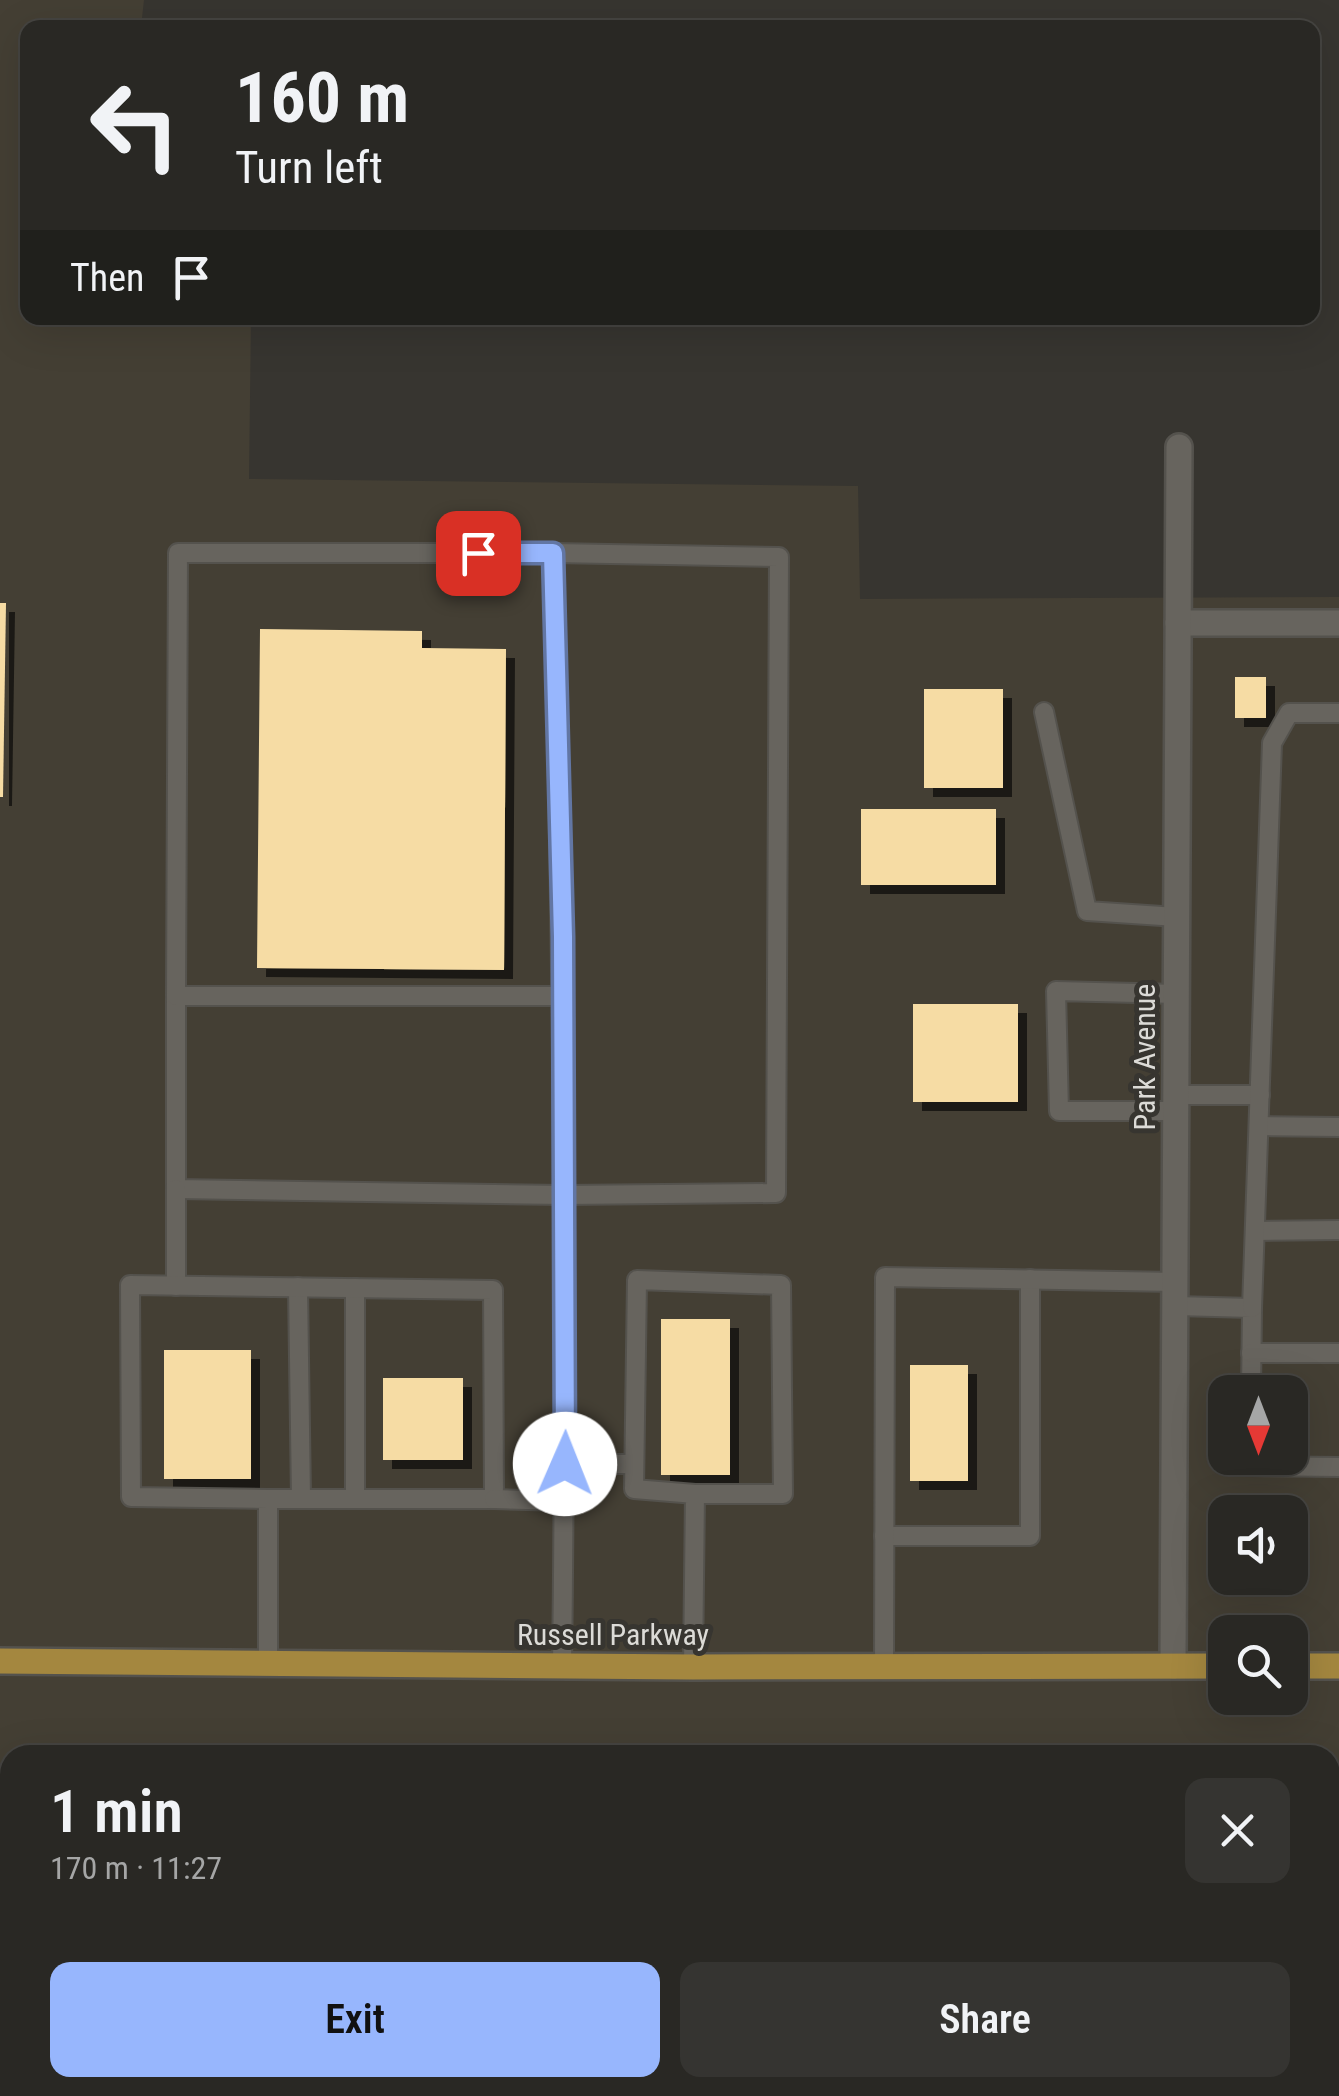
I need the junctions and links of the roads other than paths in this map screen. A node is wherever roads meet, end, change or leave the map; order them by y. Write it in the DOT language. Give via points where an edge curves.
graph roads {
  1 [pos="1179,447"];
  2 [pos="553,553"];
  3 [pos="1178,623"];
  4 [pos="1339,623"];
  5 [pos="1044,712"];
  6 [pos="1339,713"];
  7 [pos="1177,917"];
  8 [pos="1177,994"];
  9 [pos="176,996"];
  10 [pos="562,996"];
  11 [pos="1260,1095"];
  12 [pos="1176,1103"];
  13 [pos="1258,1126"];
  14 [pos="1339,1128"];
  15 [pos="176,1189"];
  16 [pos="564,1195"];
  17 [pos="1339,1230"];
  18 [pos="1255,1231"];
  19 [pos="1030,1279"];
  20 [pos="176,1286"];
  21 [pos="298,1287"];
  22 [pos="355,1288"];
  23 [pos="1176,1294"];
  24 [pos="1252,1308"];
  25 [pos="1252,1353"];
  26 [pos="1339,1353"];
  27 [pos="1251,1375"];
  28 [pos="565,1464"];
  29 [pos="634,1464"];
  30 [pos="1308,1467"];
  31 [pos="1339,1468"];
  32 [pos="695,1494"];
  33 [pos="268,1499"];
  34 [pos="301,1499"];
  35 [pos="355,1499"];
  36 [pos="494,1499"];
  37 [pos="564,1501"];
  38 [pos="884,1536"];
  39 [pos="0,1661"];
  40 [pos="268,1663"];
  41 [pos="562,1666"];
  42 [pos="884,1666"];
  43 [pos="1173,1666"];
  44 [pos="1208,1666"];
  45 [pos="1308,1666"];
  46 [pos="1339,1666"];
  47 [pos="693,1667"];
  1 -- 3 [label="street, Park Avenue"];
  2 -- 9 [label="lane" via="178,553"];
  2 -- 10 [label="lane"];
  2 -- 16 [label="lane" via="779,557 776,1193"];
  3 -- 4 [label="street"];
  3 -- 7 [label="street, Park Avenue"];
  5 -- 7 [label="lane" via="1087,911"];
  6 -- 11 [label="lane" via="1289,713 1272,743"];
  7 -- 8 [label="street, Park Avenue"];
  8 -- 12 [label="street, Park Avenue"];
  8 -- 12 [label="lane" via="1056,991 1059,1111"];
  9 -- 10 [label="lane"];
  9 -- 15 [label="lane"];
  10 -- 16 [label="lane"];
  11 -- 12 [label="lane"];
  11 -- 13 [label="lane"];
  12 -- 23 [label="street, Park Avenue"];
  13 -- 14 [label="lane"];
  13 -- 18 [label="lane"];
  15 -- 16 [label="lane"];
  15 -- 20 [label="lane"];
  16 -- 28 [label="lane"];
  17 -- 18 [label="lane"];
  18 -- 24 [label="lane"];
  19 -- 23 [label="lane"];
  19 -- 38 [label="lane" via="1030,1536"];
  19 -- 38 [label="lane" via="885,1276"];
  20 -- 21 [label="lane"];
  20 -- 33 [label="lane" via="130,1285 131,1498"];
  21 -- 22 [label="lane"];
  21 -- 34 [label="lane"];
  22 -- 35 [label="lane"];
  22 -- 36 [label="lane" via="493,1290"];
  23 -- 24 [label="lane"];
  23 -- 43 [label="street, Park Avenue"];
  24 -- 25 [label="lane"];
  25 -- 26 [label="lane"];
  25 -- 27 [label="lane"];
  28 -- 29 [label="lane"];
  28 -- 37 [label="lane"];
  29 -- 32 [label="lane" via="634,1489"];
  29 -- 32 [label="lane" via="637,1280 781,1285 783,1494"];
  30 -- 31 [label="lane"];
  32 -- 47 [label="lane"];
  33 -- 34 [label="lane"];
  33 -- 40 [label="lane"];
  34 -- 35 [label="lane"];
  35 -- 36 [label="lane"];
  36 -- 37 [label="lane"];
  37 -- 41 [label="lane"];
  38 -- 42 [label="lane"];
  39 -- 40 [label="main road, Russell Parkway"];
  40 -- 41 [label="main road, Russell Parkway"];
  41 -- 47 [label="main road, Russell Parkway"];
  42 -- 43 [label="main road, Russell Parkway"];
  42 -- 47 [label="main road, Russell Parkway"];
  43 -- 44 [label="main road, Russell Parkway"];
  45 -- 46 [label="main road"];
}
